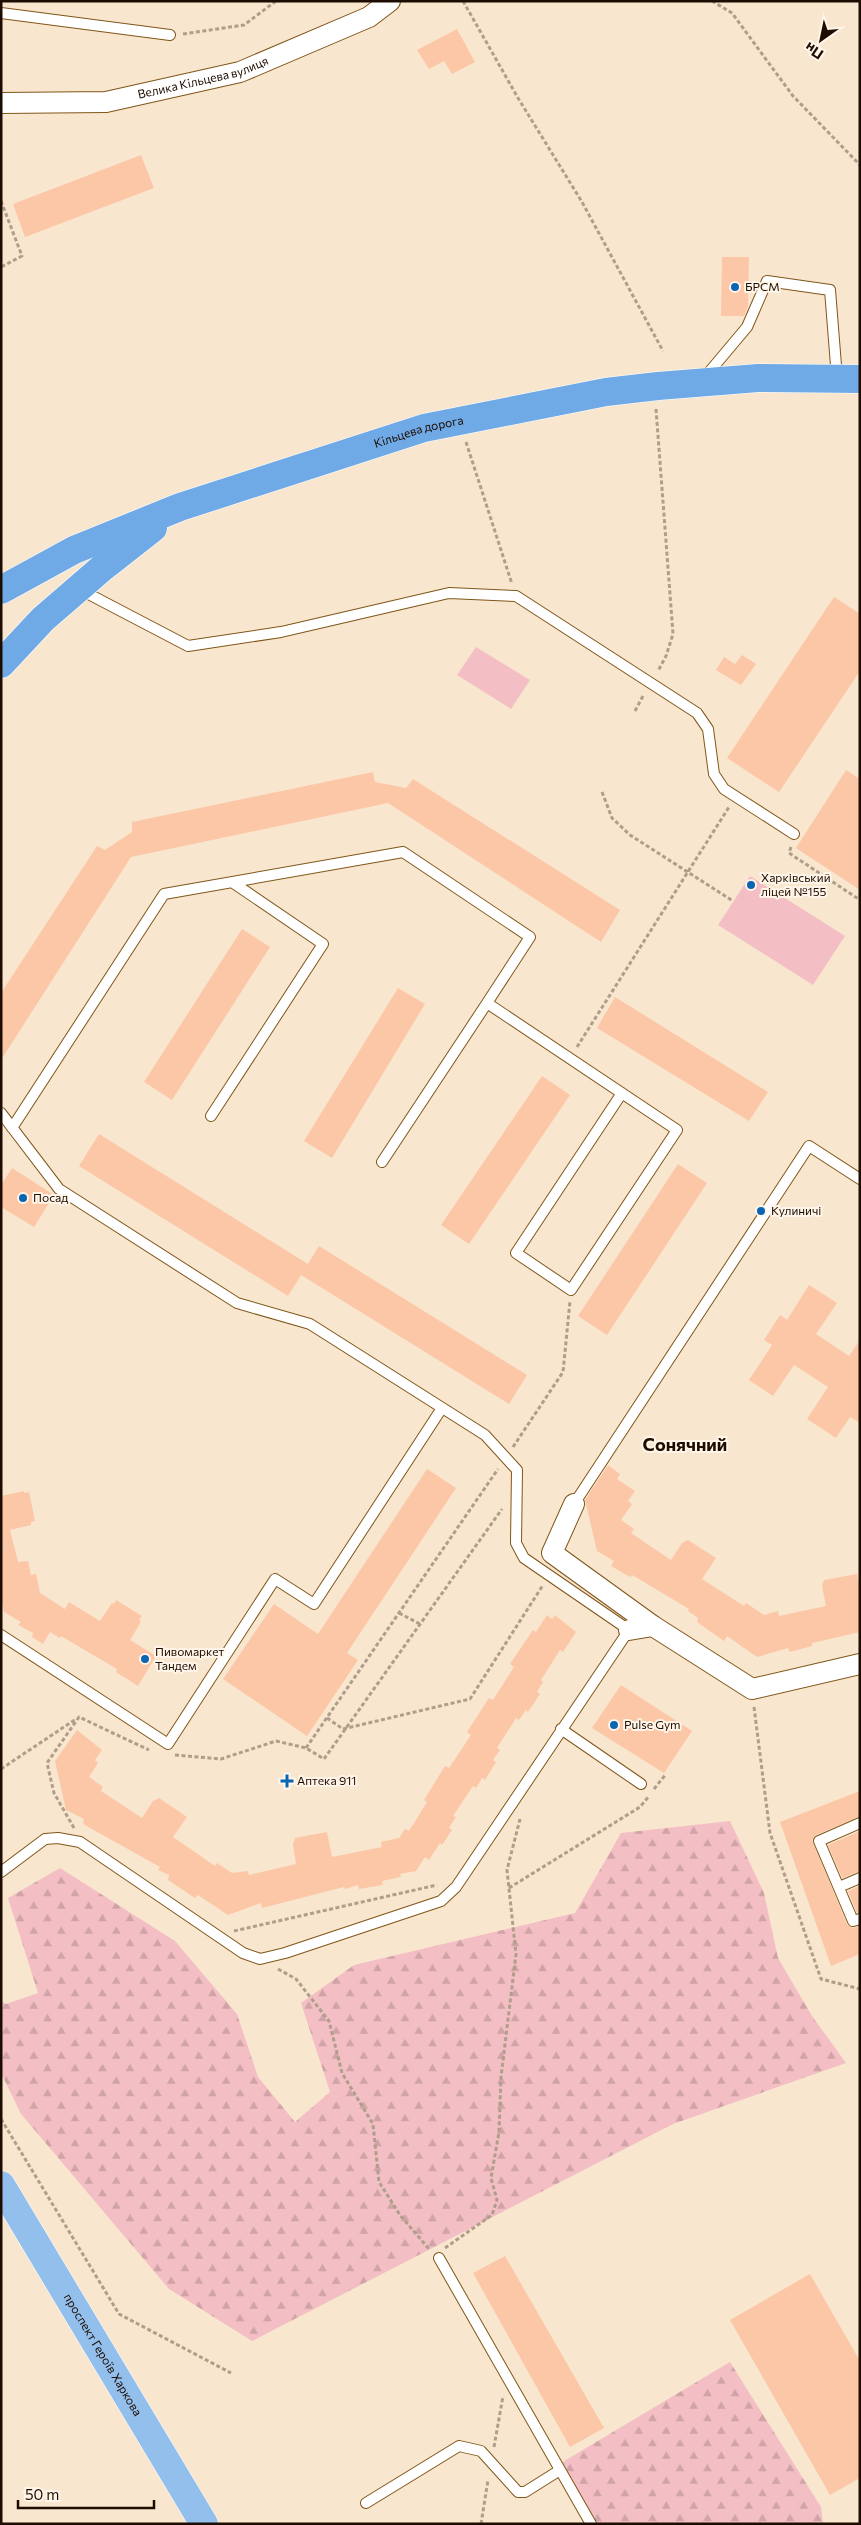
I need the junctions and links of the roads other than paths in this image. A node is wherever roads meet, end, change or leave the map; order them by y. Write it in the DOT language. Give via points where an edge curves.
graph roads {
  1 [pos="390,1"];
  2 [pos="1,13"];
  3 [pos="170,36"];
  4 [pos="1,104"];
  5 [pos="852,376"];
  6 [pos="700,384"];
  7 [pos="180,507"];
  8 [pos="78,588"];
  9 [pos="1,590"];
  10 [pos="1,664"];
  11 [pos="794,834"];
  12 [pos="232,882"];
  13 [pos="487,1004"];
  14 [pos="622,1093"];
  15 [pos="1,1113"];
  16 [pos="211,1116"];
  17 [pos="12,1128"];
  18 [pos="382,1162"];
  19 [pos="860,1179"];
  20 [pos="442,1408"];
  21 [pos="574,1504"];
  22 [pos="653,1626"];
  23 [pos="629,1630"];
  24 [pos="1,1636"];
  25 [pos="860,1664"];
  26 [pos="562,1729"];
  27 [pos="641,1784"];
  28 [pos="860,1823"];
  29 [pos="1,1872"];
  30 [pos="860,1878"];
  31 [pos="838,1887"];
  32 [pos="860,1919"];
  33 [pos="1,2184"];
  34 [pos="439,2258"];
  35 [pos="560,2470"];
  36 [pos="366,2503"];
  37 [pos="204,2524"];
  38 [pos="590,2524"];
  1 -- 4 [label="street, Велика Кільцева вулиця" via="369,17 240,72 106,102"];
  2 -- 3 [label="lane"];
  5 -- 6 [label="highway, Кільцева дорога" via="758,378"];
  5 -- 6 [label="lane" via="830,290 767,281 747,327"];
  6 -- 7 [label="highway, Кільцева дорога" via="606,392 424,428"];
  7 -- 8 [label="highway"];
  7 -- 9 [label="highway, Кільцева дорога" via="74,550"];
  8 -- 10 [label="highway" via="43,619"];
  8 -- 11 [label="lane" via="188,646 281,632 449,593 516,596 697,713 708,729 714,774 724,789"];
  12 -- 13 [label="lane" via="403,852 530,937"];
  12 -- 16 [label="lane" via="323,944"];
  12 -- 17 [label="lane" via="164,894"];
  13 -- 14 [label="lane"];
  13 -- 18 [label="lane"];
  14 -- 14 [label="lane" via="516,1252 571,1290 677,1130"];
  15 -- 17 [label="lane"];
  17 -- 20 [label="lane" via="59,1190 237,1303 310,1324"];
  19 -- 21 [label="lane" via="809,1146"];
  20 -- 23 [label="lane" via="485,1435 517,1470 516,1543 524,1558"];
  20 -- 24 [label="lane" via="314,1604 275,1579 168,1744"];
  21 -- 22 [label="street" via="552,1553"];
  22 -- 23 [label="street"];
  22 -- 25 [label="street" via="752,1689"];
  23 -- 26 [label="lane"];
  26 -- 27 [label="lane"];
  26 -- 29 [label="lane" via="456,1887 441,1901 285,1953 260,1959 243,1953 80,1842 45,1839"];
  28 -- 31 [label="lane" via="819,1840"];
  30 -- 31 [label="lane"];
  31 -- 32 [label="lane" via="853,1921"];
  33 -- 37 [label="main road, проспект Героїв Харкова"];
  34 -- 35 [label="lane"];
  35 -- 36 [label="lane" via="525,2492 518,2492 481,2451 460,2446"];
  35 -- 38 [label="lane"];
}
